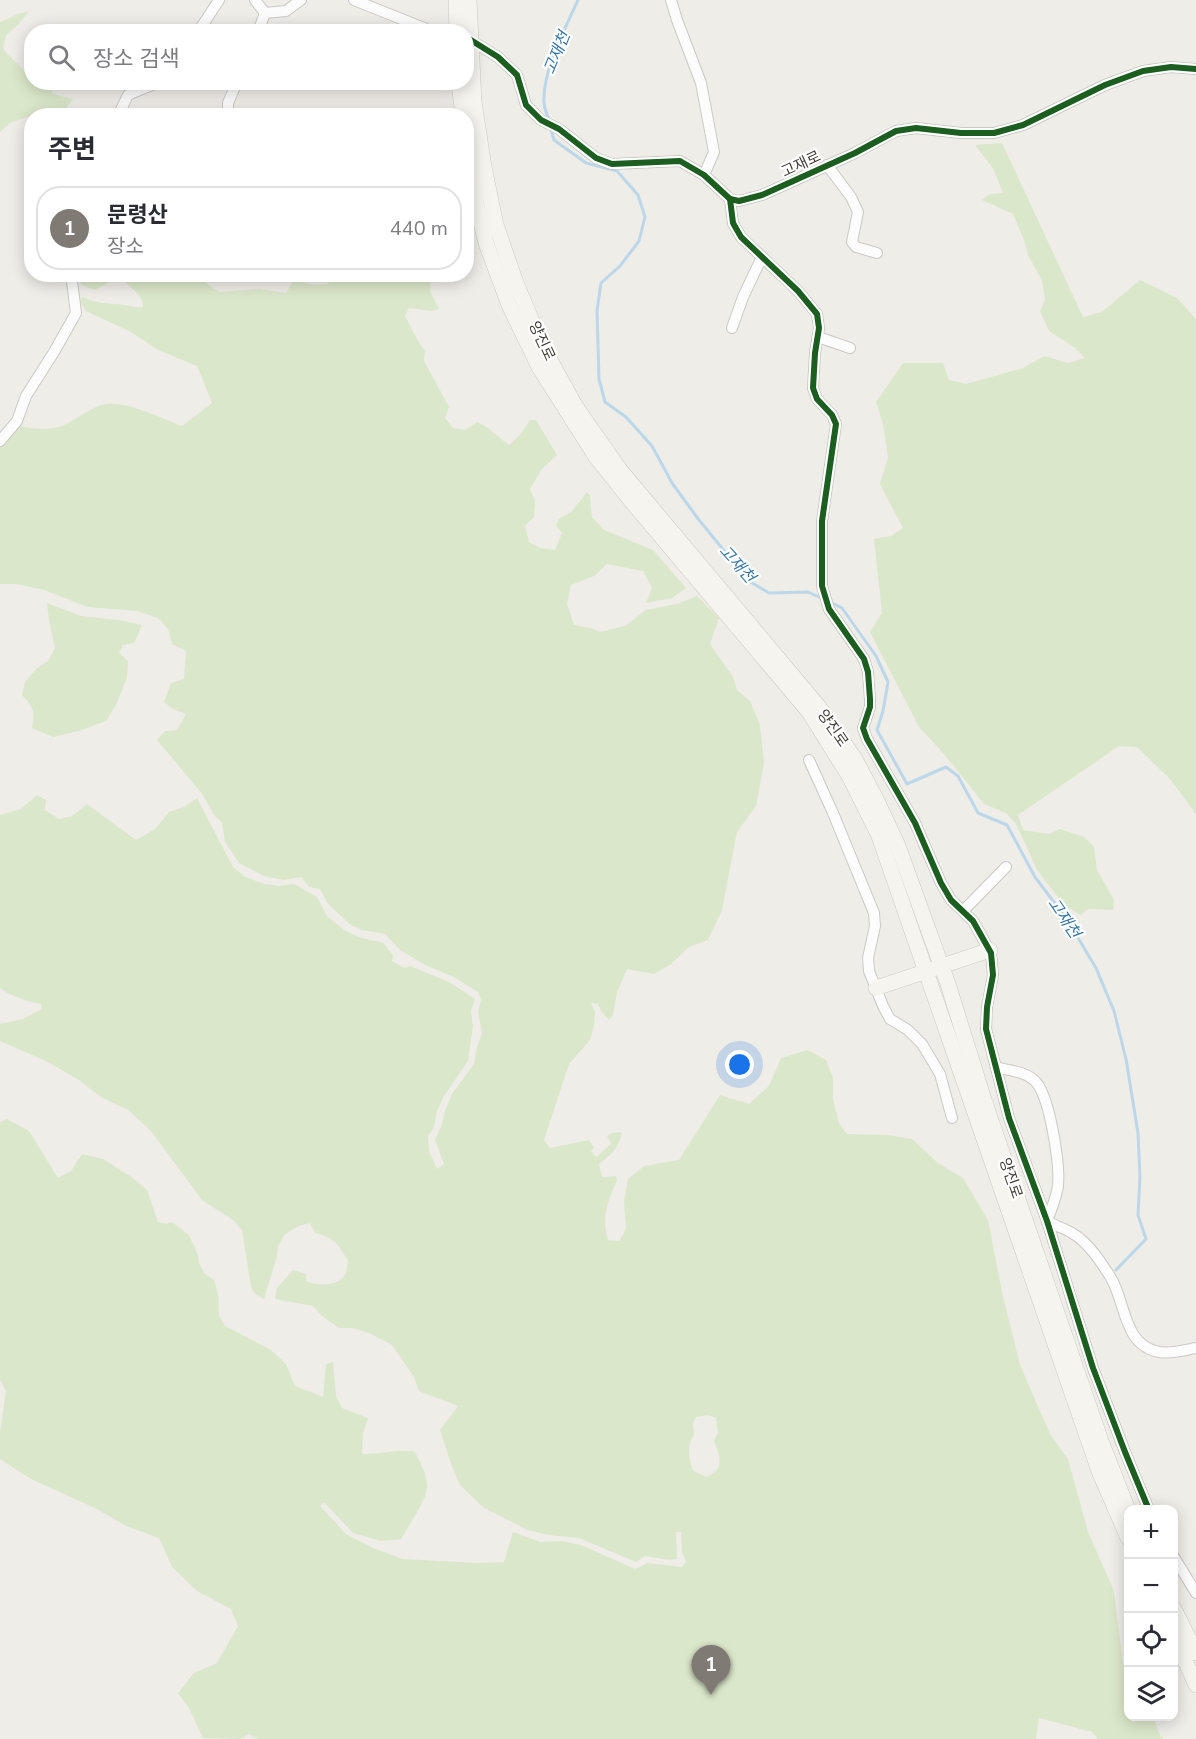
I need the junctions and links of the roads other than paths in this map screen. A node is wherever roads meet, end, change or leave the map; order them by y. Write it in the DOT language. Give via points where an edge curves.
graph roads {
  1 [pos="219,0"];
  2 [pos="255,0"];
  3 [pos="301,0"];
  4 [pos="354,0"];
  5 [pos="456,0"];
  6 [pos="469,0"];
  7 [pos="671,0"];
  8 [pos="265,13"];
  9 [pos="203,24"];
  10 [pos="261,24"];
  11 [pos="414,24"];
  12 [pos="461,24"];
  13 [pos="466,24"];
  14 [pos="474,42"];
  15 [pos="1196,69"];
  16 [pos="140,90"];
  17 [pos="234,90"];
  18 [pos="460,90"];
  19 [pos="472,90"];
  20 [pos="122,108"];
  21 [pos="228,108"];
  22 [pos="462,108"];
  23 [pos="826,165"];
  24 [pos="704,174"];
  25 [pos="474,190"];
  26 [pos="730,199"];
  27 [pos="877,253"];
  28 [pos="762,257"];
  29 [pos="72,282"];
  30 [pos="732,328"];
  31 [pos="818,337"];
  32 [pos="850,348"];
  33 [pos="0,441"];
  34 [pos="809,760"];
  35 [pos="1006,867"];
  36 [pos="963,911"];
  37 [pos="990,950"];
  38 [pos="941,966"];
  39 [pos="926,972"];
  40 [pos="876,988"];
  41 [pos="996,1066"];
  42 [pos="952,1118"];
  43 [pos="1047,1221"];
  44 [pos="1196,1348"];
  45 [pos="1126,1505"];
  46 [pos="1147,1505"];
  47 [pos="1124,1529"];
  48 [pos="1174,1559"];
  49 [pos="1196,1593"];
  50 [pos="1175,1613"];
  51 [pos="1178,1647"];
  52 [pos="1196,1653"];
  53 [pos="1196,1685"];
  1 -- 9 [label="street"];
  2 -- 8 [label="street"];
  3 -- 8 [label="street" via="286,11"];
  4 -- 11 [label="street"];
  5 -- 12 [label="main road, 양진로"];
  6 -- 13 [label="main road, 양진로"];
  7 -- 24 [label="street" via="701,83 714,152"];
  8 -- 10 [label="street"];
  14 -- 24 [label="street" via="517,75 526,105 541,120 596,158 612,164 680,161"];
  15 -- 23 [label="street, 고재로" via="1143,71 1023,125 994,133 916,128 896,131"];
  16 -- 20 [label="street" via="128,95"];
  17 -- 21 [label="street"];
  18 -- 22 [label="main road"];
  19 -- 38 [label="main road, 양진로" via="496,225 543,347 576,407 620,470 812,699 855,759 898,846"];
  23 -- 26 [label="street, 고재로" via="762,195 739,201"];
  23 -- 27 [label="street" via="858,212 852,242"];
  24 -- 26 [label="street"];
  25 -- 39 [label="main road, 양진로" via="486,243 509,305 539,367 596,457 809,712 849,776 879,836"];
  26 -- 28 [label="street" via="735,228"];
  28 -- 30 [label="street"];
  28 -- 31 [label="street" via="813,308 818,318"];
  29 -- 33 [label="street" via="76,313 26,396 16,421"];
  31 -- 32 [label="street"];
  31 -- 36 [label="street" via="813,388 836,424 822,521 822,586 833,616 864,659 868,672 870,699 863,728 867,739 915,823 940,884"];
  34 -- 40 [label="street" via="874,913 868,958"];
  35 -- 36 [label="street"];
  36 -- 37 [label="street"];
  37 -- 38 [label="main road"];
  37 -- 41 [label="street" via="994,967 986,1029"];
  38 -- 39 [label="main road"];
  38 -- 45 [label="main road, 양진로" via="988,1113"];
  39 -- 40 [label="main road"];
  39 -- 47 [label="main road, 양진로" via="1099,1471"];
  40 -- 42 [label="street" via="890,1019 922,1044 940,1074"];
  41 -- 43 [label="street" via="1009,1118"];
  41 -- 43 [label="street" via="1025,1074 1036,1082 1048,1110 1058,1167 1056,1198"];
  43 -- 44 [label="street" via="1077,1236 1099,1260 1113,1281 1132,1334 1140,1343 1159,1352"];
  43 -- 46 [label="street" via="1093,1368"];
  48 -- 49 [label="street"];
  50 -- 52 [label="main road"];
  51 -- 53 [label="main road"];
}
